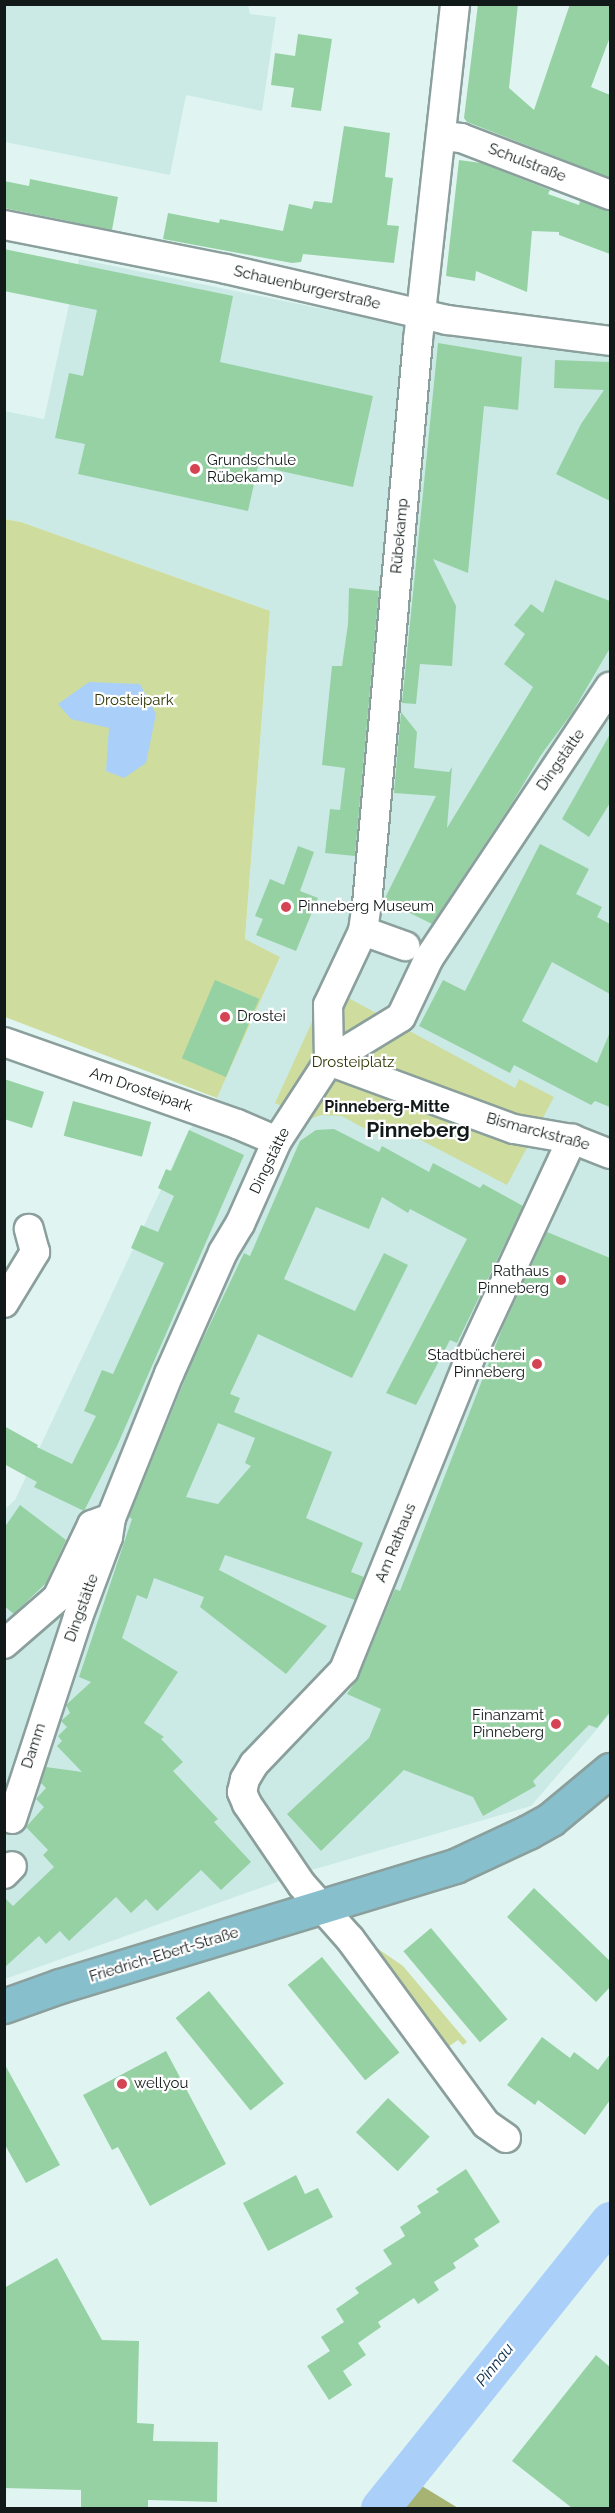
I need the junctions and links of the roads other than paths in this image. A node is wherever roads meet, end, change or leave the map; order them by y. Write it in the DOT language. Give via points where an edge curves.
graph roads {
  1 [pos="455,4"];
  2 [pos="442,136"];
  3 [pos="610,195"];
  4 [pos="4,225"];
  5 [pos="420,315"];
  6 [pos="610,341"];
  7 [pos="610,687"];
  8 [pos="363,931"];
  9 [pos="415,951"];
  10 [pos="4,1042"];
  11 [pos="329,1061"];
  12 [pos="572,1139"];
  13 [pos="277,1140"];
  14 [pos="610,1154"];
  15 [pos="29,1229"];
  16 [pos="4,1303"];
  17 [pos="120,1524"];
  18 [pos="92,1580"];
  19 [pos="57,1598"];
  20 [pos="4,1644"];
  21 [pos="68,1677"];
  22 [pos="610,1770"];
  23 [pos="12,1819"];
  24 [pos="324,1906"];
  25 [pos="4,2006"];
  26 [pos="506,2138"];
  1 -- 2 [label="street, Rübekamp"];
  2 -- 3 [label="street, Schulstraße" via="461,138"];
  2 -- 5 [label="street, Rübekamp"];
  4 -- 5 [label="street, Schauenburgerstraße" via="226,269"];
  5 -- 6 [label="street, Schauenburgerstraße"];
  5 -- 8 [label="street, Rübekamp"];
  7 -- 9 [label="street, Dingstätte"];
  8 -- 9 [label="street"];
  8 -- 11 [label="street, Rübekamp" via="328,1005"];
  9 -- 11 [label="street, Dingstätte" via="401,1017"];
  10 -- 13 [label="street, Am Drosteipark"];
  11 -- 12 [label="street, Bismarckstraße" via="514,1129"];
  11 -- 13 [label="street, Dingstätte"];
  12 -- 14 [label="street, Bismarckstraße"];
  12 -- 24 [label="street, Am Rathaus" via="470,1358 344,1670 254,1764 245,1779 242,1792 247,1804 302,1885"];
  13 -- 17 [label="street, Dingstätte" via="174,1364"];
  15 -- 16 [label="street" via="35,1252"];
  17 -- 18 [label="street, Dingstätte" via="108,1537"];
  17 -- 19 [label="street" via="92,1525"];
  18 -- 19 [label="street"];
  18 -- 21 [label="street, Dingstätte"];
  19 -- 20 [label="street"];
  21 -- 23 [label="street, Damm"];
  22 -- 24 [label="main road, Friedrich-Ebert-Straße" via="551,1819 504,1844 455,1866"];
  24 -- 25 [label="main road, Friedrich-Ebert-Straße"];
  24 -- 26 [label="street" via="486,2124"];
}
